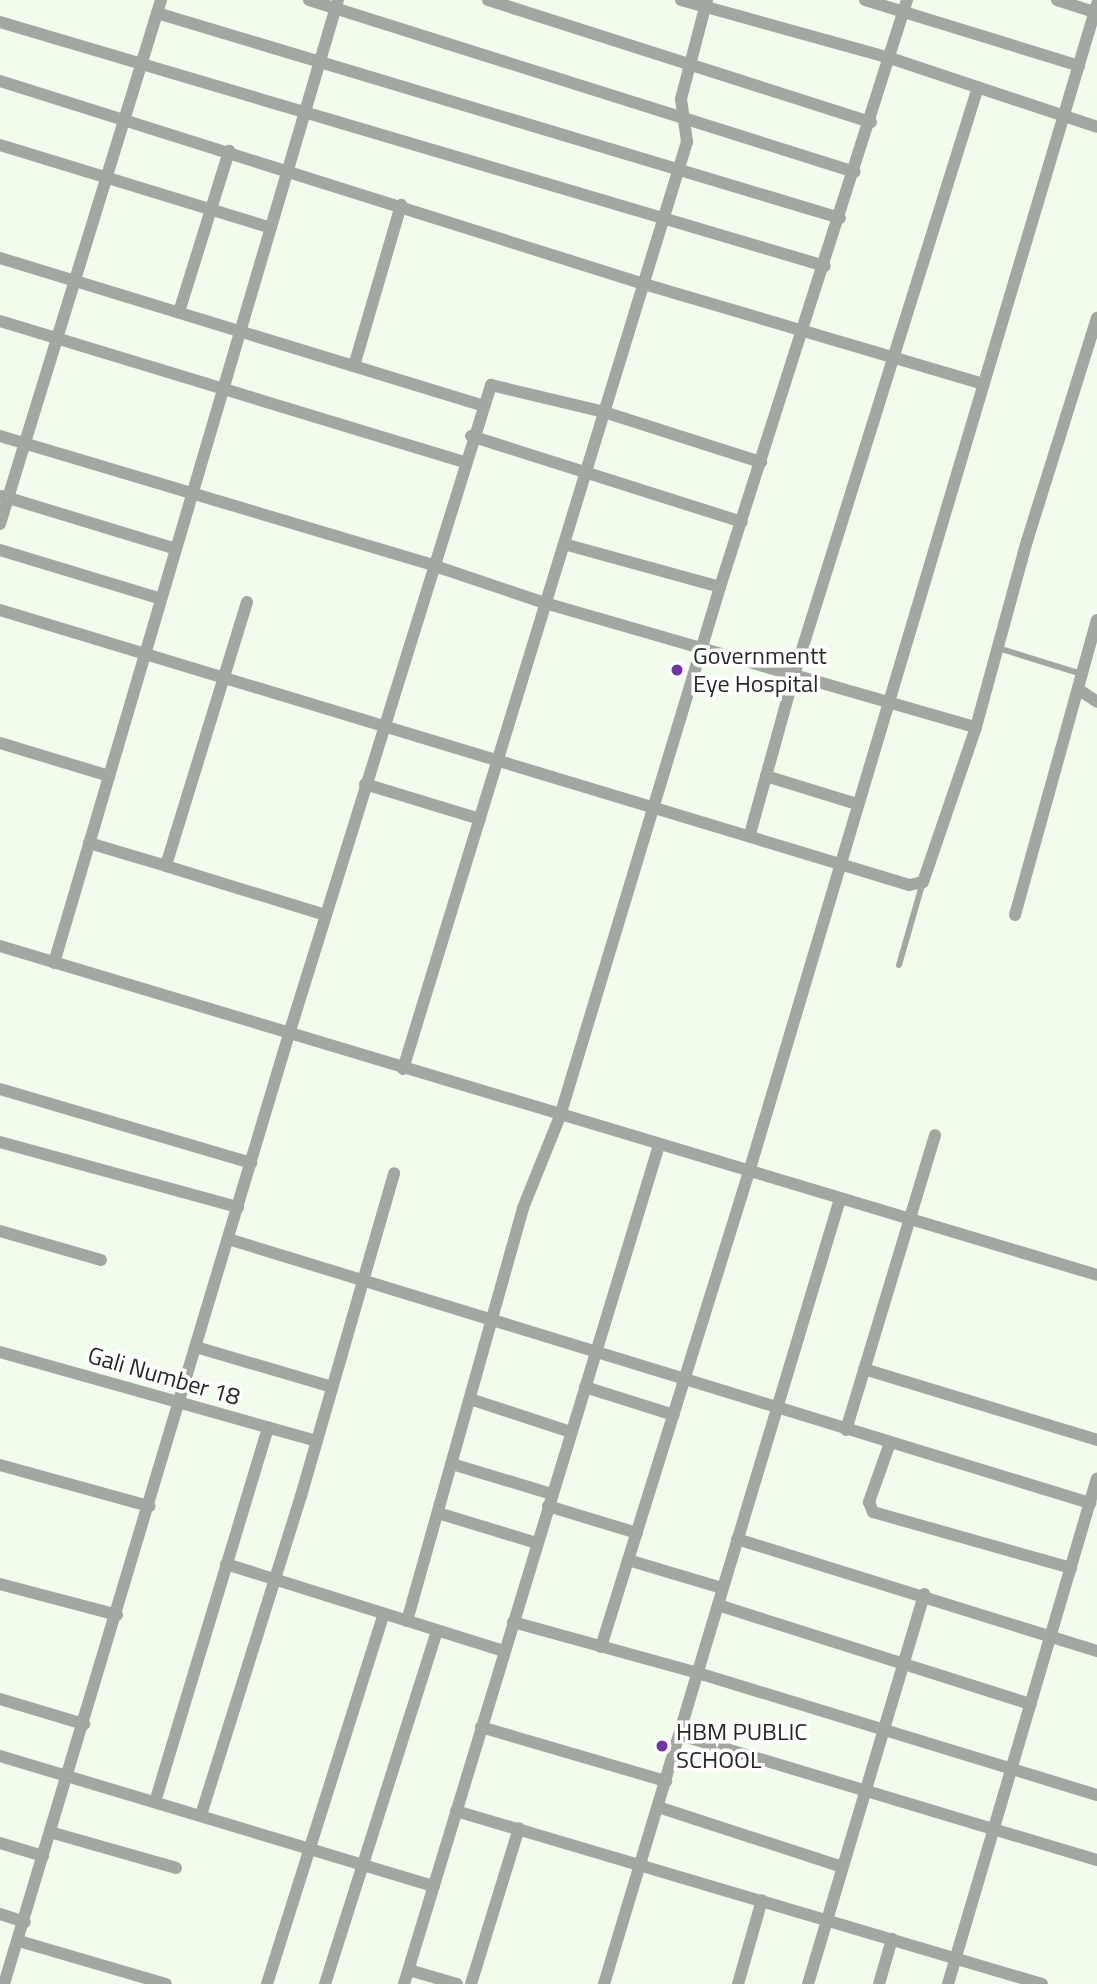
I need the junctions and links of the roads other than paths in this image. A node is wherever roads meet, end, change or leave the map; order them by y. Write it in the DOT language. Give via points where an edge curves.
graph roads {
  1 [pos="161,0"];
  2 [pos="309,0"];
  3 [pos="488,0"];
  4 [pos="681,0"];
  5 [pos="865,0"];
  6 [pos="1057,0"];
  7 [pos="706,3"];
  8 [pos="337,4"];
  9 [pos="905,6"];
  10 [pos="1096,8"];
  11 [pos="157,13"];
  12 [pos="0,22"];
  13 [pos="890,58"];
  14 [pos="320,63"];
  15 [pos="688,64"];
  16 [pos="141,65"];
  17 [pos="1079,66"];
  18 [pos="0,81"];
  19 [pos="978,88"];
  20 [pos="305,113"];
  21 [pos="1064,117"];
  22 [pos="124,120"];
  23 [pos="683,120"];
  24 [pos="871,122"];
  25 [pos="1097,127"];
  26 [pos="0,145"];
  27 [pos="229,151"];
  28 [pos="288,169"];
  29 [pos="678,169"];
  30 [pos="855,172"];
  31 [pos="106,178"];
  32 [pos="401,205"];
  33 [pos="211,210"];
  34 [pos="840,218"];
  35 [pos="663,219"];
  36 [pos="271,228"];
  37 [pos="0,258"];
  38 [pos="824,267"];
  39 [pos="75,280"];
  40 [pos="644,284"];
  41 [pos="179,312"];
  42 [pos="1097,318"];
  43 [pos="0,321"];
  44 [pos="240,331"];
  45 [pos="804,332"];
  46 [pos="57,338"];
  47 [pos="892,357"];
  48 [pos="354,366"];
  49 [pos="983,384"];
  50 [pos="223,390"];
  51 [pos="481,405"];
  52 [pos="604,412"];
  53 [pos="0,436"];
  54 [pos="471,436"];
  55 [pos="24,444"];
  56 [pos="761,461"];
  57 [pos="464,462"];
  58 [pos="585,474"];
  59 [pos="193,494"];
  60 [pos="4,497"];
  61 [pos="742,522"];
  62 [pos="0,524"];
  63 [pos="564,544"];
  64 [pos="176,549"];
  65 [pos="0,550"];
  66 [pos="432,565"];
  67 [pos="720,587"];
  68 [pos="162,598"];
  69 [pos="247,602"];
  70 [pos="545,603"];
  71 [pos="0,610"];
  72 [pos="1097,621"];
  73 [pos="705,647"];
  74 [pos="998,648"];
  75 [pos="145,654"];
  76 [pos="795,672"];
  77 [pos="1082,674"];
  78 [pos="225,678"];
  79 [pos="1078,689"];
  80 [pos="887,699"];
  81 [pos="1097,702"];
  82 [pos="383,726"];
  83 [pos="976,727"];
  84 [pos="0,743"];
  85 [pos="497,760"];
  86 [pos="109,776"];
  87 [pos="766,776"];
  88 [pos="365,784"];
  89 [pos="857,804"];
  90 [pos="653,807"];
  91 [pos="480,819"];
  92 [pos="750,834"];
  93 [pos="89,844"];
  94 [pos="839,864"];
  95 [pos="166,866"];
  96 [pos="923,882"];
  97 [pos="325,915"];
  98 [pos="1015,915"];
  99 [pos="0,946"];
  100 [pos="54,963"];
  101 [pos="899,965"];
  102 [pos="289,1034"];
  103 [pos="403,1069"];
  104 [pos="0,1089"];
  105 [pos="560,1116"];
  106 [pos="935,1135"];
  107 [pos="0,1142"];
  108 [pos="659,1146"];
  109 [pos="251,1163"];
  110 [pos="749,1172"];
  111 [pos="394,1173"];
  112 [pos="840,1199"];
  113 [pos="237,1206"];
  114 [pos="909,1220"];
  115 [pos="0,1231"];
  116 [pos="228,1239"];
  117 [pos="100,1260"];
  118 [pos="1097,1276"];
  119 [pos="363,1280"];
  120 [pos="489,1322"];
  121 [pos="196,1347"];
  122 [pos="0,1352"];
  123 [pos="595,1352"];
  124 [pos="864,1369"];
  125 [pos="684,1381"];
  126 [pos="585,1387"];
  127 [pos="332,1388"];
  128 [pos="470,1399"];
  129 [pos="180,1402"];
  130 [pos="775,1409"];
  131 [pos="674,1415"];
  132 [pos="268,1428"];
  133 [pos="846,1430"];
  134 [pos="571,1432"];
  135 [pos="1097,1440"];
  136 [pos="317,1441"];
  137 [pos="890,1443"];
  138 [pos="452,1464"];
  139 [pos="0,1465"];
  140 [pos="1097,1478"];
  141 [pos="550,1500"];
  142 [pos="1090,1503"];
  143 [pos="149,1506"];
  144 [pos="438,1513"];
  145 [pos="637,1532"];
  146 [pos="737,1539"];
  147 [pos="537,1543"];
  148 [pos="628,1560"];
  149 [pos="226,1564"];
  150 [pos="1071,1567"];
  151 [pos="273,1579"];
  152 [pos="0,1584"];
  153 [pos="723,1588"];
  154 [pos="924,1594"];
  155 [pos="718,1605"];
  156 [pos="384,1614"];
  157 [pos="117,1615"];
  158 [pos="407,1621"];
  159 [pos="513,1622"];
  160 [pos="437,1630"];
  161 [pos="1051,1636"];
  162 [pos="601,1647"];
  163 [pos="504,1651"];
  164 [pos="1097,1651"];
  165 [pos="904,1662"];
  166 [pos="698,1673"];
  167 [pos="0,1699"];
  168 [pos="1031,1704"];
  169 [pos="84,1724"];
  170 [pos="481,1727"];
  171 [pos="885,1730"];
  172 [pos="680,1735"];
  173 [pos="0,1756"];
  174 [pos="1012,1768"];
  175 [pos="68,1775"];
  176 [pos="666,1781"];
  177 [pos="866,1790"];
  178 [pos="1097,1795"];
  179 [pos="155,1802"];
  180 [pos="658,1807"];
  181 [pos="456,1811"];
  182 [pos="201,1815"];
  183 [pos="995,1827"];
  184 [pos="519,1828"];
  185 [pos="50,1832"];
  186 [pos="0,1843"];
  187 [pos="312,1849"];
  188 [pos="43,1856"];
  189 [pos="1097,1860"];
  190 [pos="363,1864"];
  191 [pos="641,1864"];
  192 [pos="843,1867"];
  193 [pos="176,1868"];
  194 [pos="434,1886"];
  195 [pos="762,1900"];
  196 [pos="0,1914"];
  197 [pos="826,1919"];
  198 [pos="25,1922"];
  199 [pos="892,1939"];
  200 [pos="19,1941"];
  201 [pos="957,1958"];
  202 [pos="409,1970"];
  203 [pos="4,1984"];
  204 [pos="166,1984"];
  205 [pos="268,1984"];
  206 [pos="325,1984"];
  207 [pos="404,1984"];
  208 [pos="457,1984"];
  209 [pos="471,1984"];
  210 [pos="604,1984"];
  211 [pos="738,1984"];
  212 [pos="808,1984"];
  213 [pos="878,1984"];
  214 [pos="948,1984"];
  215 [pos="1042,1984"];
  1 -- 11 [label="street"];
  2 -- 8 [label="street"];
  3 -- 15 [label="street"];
  4 -- 7 [label="street"];
  5 -- 9 [label="street"];
  6 -- 10 [label="street"];
  7 -- 13 [label="street"];
  7 -- 15 [label="street"];
  8 -- 14 [label="street"];
  8 -- 23 [label="street"];
  9 -- 13 [label="street"];
  9 -- 17 [label="street"];
  10 -- 17 [label="street"];
  11 -- 14 [label="street"];
  11 -- 16 [label="street"];
  12 -- 16 [label="street"];
  13 -- 19 [label="street"];
  13 -- 24 [label="street"];
  14 -- 20 [label="street"];
  14 -- 29 [label="street"];
  15 -- 23 [label="street" via="680,109"];
  15 -- 24 [label="street"];
  16 -- 20 [label="street"];
  16 -- 22 [label="street"];
  17 -- 21 [label="street"];
  18 -- 22 [label="street"];
  19 -- 21 [label="street"];
  19 -- 47 [label="street"];
  20 -- 28 [label="street"];
  20 -- 35 [label="street"];
  21 -- 25 [label="street"];
  21 -- 49 [label="street"];
  22 -- 27 [label="street"];
  22 -- 31 [label="street"];
  23 -- 29 [label="street" via="687,142"];
  23 -- 30 [label="street"];
  24 -- 30 [label="street"];
  26 -- 31 [label="street"];
  27 -- 28 [label="street"];
  27 -- 33 [label="street"];
  28 -- 32 [label="street"];
  28 -- 36 [label="street"];
  29 -- 34 [label="street"];
  29 -- 35 [label="street"];
  30 -- 34 [label="street"];
  31 -- 33 [label="street"];
  31 -- 39 [label="street"];
  32 -- 40 [label="street"];
  32 -- 48 [label="street"];
  33 -- 36 [label="street"];
  33 -- 41 [label="street"];
  34 -- 38 [label="street"];
  35 -- 38 [label="street"];
  35 -- 40 [label="street"];
  36 -- 44 [label="street"];
  37 -- 39 [label="street"];
  38 -- 45 [label="street"];
  39 -- 41 [label="street"];
  39 -- 46 [label="street"];
  40 -- 45 [label="street"];
  40 -- 52 [label="street"];
  41 -- 44 [label="street"];
  42 -- 74 [label="street"];
  43 -- 46 [label="street"];
  44 -- 48 [label="street"];
  44 -- 50 [label="street"];
  45 -- 47 [label="street"];
  45 -- 56 [label="street"];
  46 -- 50 [label="street"];
  46 -- 55 [label="street"];
  47 -- 49 [label="street"];
  47 -- 76 [label="street"];
  48 -- 51 [label="street"];
  49 -- 80 [label="street"];
  50 -- 57 [label="street"];
  50 -- 59 [label="street"];
  51 -- 52 [label="street" via="491,385 500,384"];
  51 -- 54 [label="street"];
  52 -- 56 [label="street"];
  52 -- 58 [label="street"];
  53 -- 55 [label="street"];
  54 -- 57 [label="street"];
  54 -- 58 [label="street"];
  55 -- 59 [label="street"];
  55 -- 60 [label="street"];
  56 -- 61 [label="street"];
  57 -- 66 [label="street"];
  58 -- 61 [label="street"];
  58 -- 63 [label="street"];
  59 -- 64 [label="street"];
  59 -- 66 [label="street"];
  60 -- 62 [label="street"];
  60 -- 64 [label="street"];
  61 -- 67 [label="street"];
  63 -- 67 [label="street"];
  63 -- 70 [label="street"];
  64 -- 68 [label="street"];
  65 -- 68 [label="street"];
  66 -- 70 [label="street"];
  66 -- 82 [label="street"];
  67 -- 73 [label="street"];
  68 -- 75 [label="street"];
  69 -- 78 [label="street"];
  70 -- 73 [label="street"];
  70 -- 85 [label="street"];
  71 -- 75 [label="street"];
  72 -- 77 [label="street"];
  73 -- 76 [label="street"];
  73 -- 90 [label="street"];
  74 -- 77 [label="lane"];
  74 -- 83 [label="street"];
  75 -- 78 [label="street"];
  75 -- 86 [label="street"];
  76 -- 80 [label="street"];
  76 -- 87 [label="street"];
  77 -- 79 [label="street"];
  78 -- 82 [label="street"];
  78 -- 95 [label="street"];
  79 -- 81 [label="street"];
  79 -- 98 [label="street"];
  80 -- 83 [label="street"];
  80 -- 89 [label="street"];
  82 -- 85 [label="street"];
  82 -- 88 [label="street"];
  83 -- 96 [label="street"];
  84 -- 86 [label="street"];
  85 -- 90 [label="street"];
  85 -- 91 [label="street"];
  86 -- 93 [label="street"];
  87 -- 89 [label="street"];
  87 -- 92 [label="street"];
  88 -- 91 [label="street"];
  88 -- 97 [label="street"];
  89 -- 94 [label="street"];
  90 -- 92 [label="street"];
  90 -- 105 [label="street"];
  91 -- 103 [label="street"];
  92 -- 94 [label="street"];
  93 -- 95 [label="street"];
  93 -- 100 [label="street"];
  94 -- 96 [label="street" via="909,885"];
  94 -- 110 [label="street"];
  95 -- 97 [label="street"];
  96 -- 101 [label="lane"];
  97 -- 102 [label="street"];
  99 -- 100 [label="street"];
  100 -- 102 [label="street"];
  102 -- 103 [label="street"];
  102 -- 109 [label="street"];
  103 -- 105 [label="street"];
  104 -- 109 [label="street"];
  105 -- 108 [label="street"];
  105 -- 120 [label="street" via="523,1208"];
  106 -- 114 [label="street"];
  107 -- 113 [label="street"];
  108 -- 110 [label="street"];
  108 -- 123 [label="street"];
  109 -- 113 [label="street"];
  110 -- 112 [label="street"];
  110 -- 125 [label="street"];
  111 -- 119 [label="street"];
  112 -- 114 [label="street"];
  112 -- 130 [label="street"];
  113 -- 116 [label="street"];
  114 -- 118 [label="street"];
  114 -- 124 [label="street"];
  115 -- 117 [label="street"];
  116 -- 119 [label="street"];
  116 -- 121 [label="street"];
  119 -- 120 [label="street"];
  119 -- 127 [label="street"];
  120 -- 123 [label="street"];
  120 -- 128 [label="street"];
  121 -- 127 [label="street"];
  121 -- 129 [label="street"];
  122 -- 129 [label="street, Gali Number 18"];
  123 -- 125 [label="street"];
  123 -- 126 [label="street"];
  124 -- 133 [label="street"];
  124 -- 135 [label="street"];
  125 -- 130 [label="street"];
  125 -- 131 [label="street"];
  126 -- 131 [label="street"];
  126 -- 134 [label="street"];
  127 -- 136 [label="street"];
  128 -- 134 [label="street"];
  128 -- 138 [label="street"];
  129 -- 132 [label="street, Gali Number 18"];
  129 -- 143 [label="street"];
  130 -- 133 [label="street"];
  130 -- 146 [label="street"];
  131 -- 145 [label="street"];
  132 -- 136 [label="street, Gali Number 18"];
  132 -- 149 [label="street"];
  133 -- 137 [label="street"];
  134 -- 141 [label="street"];
  136 -- 151 [label="street"];
  137 -- 142 [label="street"];
  137 -- 150 [label="street" via="869,1502 873,1512"];
  138 -- 141 [label="street"];
  138 -- 144 [label="street"];
  139 -- 143 [label="street"];
  140 -- 142 [label="street"];
  141 -- 145 [label="street"];
  141 -- 147 [label="street"];
  142 -- 150 [label="street"];
  143 -- 157 [label="street"];
  144 -- 147 [label="street"];
  144 -- 158 [label="street"];
  145 -- 148 [label="street"];
  146 -- 153 [label="street"];
  146 -- 154 [label="street"];
  147 -- 159 [label="street"];
  148 -- 153 [label="street"];
  148 -- 162 [label="street"];
  149 -- 151 [label="street"];
  149 -- 179 [label="street"];
  150 -- 161 [label="street"];
  151 -- 156 [label="street"];
  151 -- 182 [label="street"];
  152 -- 157 [label="street"];
  153 -- 155 [label="street"];
  154 -- 161 [label="street"];
  154 -- 165 [label="street"];
  155 -- 165 [label="street"];
  155 -- 166 [label="street"];
  156 -- 158 [label="street"];
  156 -- 187 [label="street"];
  157 -- 169 [label="street"];
  158 -- 160 [label="street"];
  159 -- 162 [label="street"];
  159 -- 163 [label="street"];
  160 -- 163 [label="street"];
  160 -- 190 [label="street"];
  161 -- 164 [label="street"];
  161 -- 168 [label="street"];
  162 -- 166 [label="street"];
  163 -- 170 [label="street"];
  165 -- 168 [label="street"];
  165 -- 171 [label="street"];
  166 -- 171 [label="street"];
  166 -- 172 [label="street"];
  167 -- 169 [label="street"];
  168 -- 174 [label="street"];
  169 -- 175 [label="street"];
  170 -- 176 [label="street"];
  170 -- 181 [label="street"];
  171 -- 174 [label="street"];
  171 -- 177 [label="street"];
  172 -- 176 [label="street"];
  172 -- 177 [label="street"];
  173 -- 175 [label="street"];
  174 -- 178 [label="street"];
  174 -- 183 [label="street"];
  175 -- 179 [label="street"];
  175 -- 185 [label="street"];
  176 -- 180 [label="street"];
  177 -- 183 [label="street"];
  177 -- 192 [label="street"];
  179 -- 182 [label="street"];
  180 -- 191 [label="street"];
  180 -- 192 [label="street"];
  181 -- 184 [label="street"];
  181 -- 194 [label="street"];
  182 -- 187 [label="street"];
  183 -- 189 [label="street"];
  183 -- 201 [label="street"];
  184 -- 191 [label="street"];
  184 -- 209 [label="street"];
  185 -- 188 [label="street"];
  185 -- 193 [label="street"];
  186 -- 188 [label="street"];
  187 -- 190 [label="street"];
  187 -- 205 [label="street"];
  188 -- 198 [label="street"];
  190 -- 194 [label="street"];
  190 -- 206 [label="street"];
  191 -- 195 [label="street"];
  191 -- 210 [label="street"];
  192 -- 197 [label="street"];
  194 -- 202 [label="street"];
  195 -- 197 [label="street"];
  195 -- 211 [label="street"];
  196 -- 198 [label="street"];
  197 -- 199 [label="street"];
  197 -- 212 [label="street"];
  198 -- 200 [label="street"];
  199 -- 201 [label="street"];
  199 -- 213 [label="street"];
  200 -- 203 [label="street"];
  200 -- 204 [label="street"];
  201 -- 214 [label="street"];
  201 -- 215 [label="street"];
  202 -- 207 [label="street"];
  202 -- 208 [label="street"];
}
